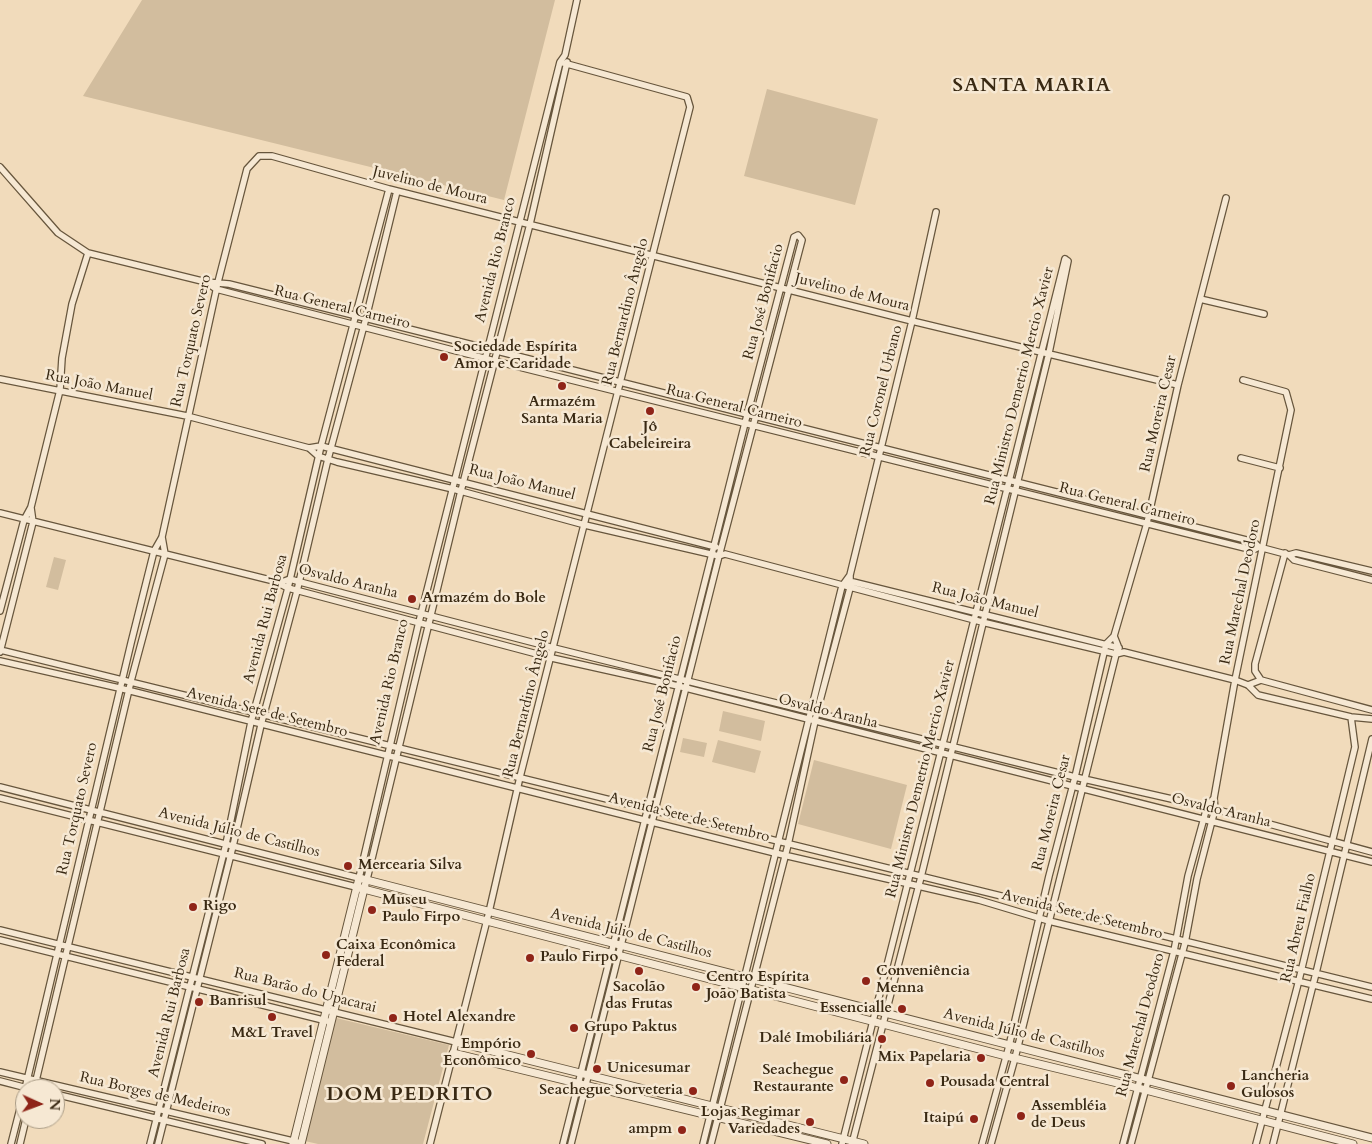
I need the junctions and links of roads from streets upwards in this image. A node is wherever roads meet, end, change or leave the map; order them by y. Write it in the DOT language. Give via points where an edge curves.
graph roads {
  1 [pos="577,0"];
  2 [pos="565,55"];
  3 [pos="560,62"];
  4 [pos="567,64"];
  5 [pos="259,156"];
  6 [pos="535,164"];
  7 [pos="543,166"];
  8 [pos="0,167"];
  9 [pos="389,189"];
  10 [pos="397,191"];
  11 [pos="1226,198"];
  12 [pos="936,212"];
  13 [pos="521,222"];
  14 [pos="530,224"];
  15 [pos="373,251"];
  16 [pos="88,253"];
  17 [pos="382,254"];
  18 [pos="652,255"];
  19 [pos="206,282"];
  20 [pos="218,282"];
  21 [pos="782,287"];
  22 [pos="216,289"];
  23 [pos="788,289"];
  24 [pos="502,292"];
  25 [pos="512,294"];
  26 [pos="1200,300"];
  27 [pos="1264,314"];
  28 [pos="357,316"];
  29 [pos="366,318"];
  30 [pos="912,321"];
  31 [pos="355,323"];
  32 [pos="364,326"];
  33 [pos="428,333"];
  34 [pos="426,343"];
  35 [pos="488,348"];
  36 [pos="498,351"];
  37 [pos="1046,352"];
  38 [pos="521,357"];
  39 [pos="485,358"];
  40 [pos="495,361"];
  41 [pos="550,364"];
  42 [pos="518,367"];
  43 [pos="584,372"];
  44 [pos="547,374"];
  45 [pos="0,379"];
  46 [pos="1243,380"];
  47 [pos="621,382"];
  48 [pos="581,383"];
  49 [pos="338,384"];
  50 [pos="1178,385"];
  51 [pos="348,386"];
  52 [pos="60,390"];
  53 [pos="650,390"];
  54 [pos="619,392"];
  55 [pos="646,399"];
  56 [pos="685,399"];
  57 [pos="715,406"];
  58 [pos="682,408"];
  59 [pos="712,415"];
  60 [pos="747,415"];
  61 [pos="187,416"];
  62 [pos="755,416"];
  63 [pos="470,420"];
  64 [pos="479,422"];
  65 [pos="745,422"];
  66 [pos="779,423"];
  67 [pos="753,425"];
  68 [pos="777,430"];
  69 [pos="812,431"];
  70 [pos="809,439"];
  71 [pos="847,440"];
  72 [pos="321,446"];
  73 [pos="844,447"];
  74 [pos="309,448"];
  75 [pos="330,449"];
  76 [pos="882,449"];
  77 [pos="908,455"];
  78 [pos="318,456"];
  79 [pos="879,456"];
  80 [pos="1241,458"];
  81 [pos="328,459"];
  82 [pos="906,463"];
  83 [pos="940,463"];
  84 [pos="407,468"];
  85 [pos="1280,468"];
  86 [pos="972,470"];
  87 [pos="938,471"];
  88 [pos="404,478"];
  89 [pos="969,479"];
  90 [pos="456,480"];
  91 [pos="1013,480"];
  92 [pos="464,482"];
  93 [pos="1043,488"];
  94 [pos="453,489"];
  95 [pos="1011,489"];
  96 [pos="461,491"];
  97 [pos="507,493"];
  98 [pos="1071,496"];
  99 [pos="1040,497"];
  100 [pos="504,503"];
  101 [pos="1100,503"];
  102 [pos="1068,504"];
  103 [pos="31,508"];
  104 [pos="1097,511"];
  105 [pos="0,513"];
  106 [pos="589,513"];
  107 [pos="1149,515"];
  108 [pos="24,520"];
  109 [pos="1170,521"];
  110 [pos="33,522"];
  111 [pos="303,522"];
  112 [pos="1147,523"];
  113 [pos="313,524"];
  114 [pos="585,525"];
  115 [pos="1168,528"];
  116 [pos="1204,529"];
  117 [pos="651,530"];
  118 [pos="1201,536"];
  119 [pos="162,537"];
  120 [pos="1232,537"];
  121 [pos="648,539"];
  122 [pos="1230,544"];
  123 [pos="713,547"];
  124 [pos="721,548"];
  125 [pos="1263,548"];
  126 [pos="154,551"];
  127 [pos="437,551"];
  128 [pos="446,553"];
  129 [pos="995,553"];
  130 [pos="1285,553"];
  131 [pos="164,554"];
  132 [pos="711,554"];
  133 [pos="722,555"];
  134 [pos="1310,556"];
  135 [pos="1336,562"];
  136 [pos="1308,564"];
  137 [pos="1334,570"];
  138 [pos="1372,571"];
  139 [pos="290,580"];
  140 [pos="1371,580"];
  141 [pos="300,582"];
  142 [pos="850,582"];
  143 [pos="279,583"];
  144 [pos="841,583"];
  145 [pos="288,588"];
  146 [pos="297,591"];
  147 [pos="917,598"];
  148 [pos="915,605"];
  149 [pos="0,612"];
  150 [pos="977,612"];
  151 [pos="421,613"];
  152 [pos="984,614"];
  153 [pos="431,615"];
  154 [pos="696,615"];
  155 [pos="9,616"];
  156 [pos="705,617"];
  157 [pos="974,620"];
  158 [pos="419,622"];
  159 [pos="982,622"];
  160 [pos="429,624"];
  161 [pos="1048,630"];
  162 [pos="1114,636"];
  163 [pos="1046,638"];
  164 [pos="130,643"];
  165 [pos="1106,644"];
  166 [pos="141,645"];
  167 [pos="1118,646"];
  168 [pos="827,647"];
  169 [pos="554,648"];
  170 [pos="834,649"];
  171 [pos="0,651"];
  172 [pos="1104,651"];
  173 [pos="1124,652"];
  174 [pos="1116,654"];
  175 [pos="552,658"];
  176 [pos="0,661"];
  177 [pos="91,671"];
  178 [pos="122,679"];
  179 [pos="680,679"];
  180 [pos="1235,680"];
  181 [pos="1261,680"];
  182 [pos="88,681"];
  183 [pos="131,681"];
  184 [pos="688,681"];
  185 [pos="262,682"];
  186 [pos="272,684"];
  187 [pos="1248,685"];
  188 [pos="678,686"];
  189 [pos="119,688"];
  190 [pos="686,688"];
  191 [pos="129,691"];
  192 [pos="400,703"];
  193 [pos="408,706"];
  194 [pos="811,710"];
  195 [pos="1372,710"];
  196 [pos="818,712"];
  197 [pos="254,713"];
  198 [pos="264,716"];
  199 [pos="1351,717"];
  200 [pos="1088,718"];
  201 [pos="1372,719"];
  202 [pos="808,720"];
  203 [pos="1099,721"];
  204 [pos="251,722"];
  205 [pos="815,722"];
  206 [pos="261,725"];
  207 [pos="1372,739"];
  208 [pos="942,743"];
  209 [pos="390,746"];
  210 [pos="951,746"];
  211 [pos="398,748"];
  212 [pos="104,750"];
  213 [pos="115,752"];
  214 [pos="940,752"];
  215 [pos="387,755"];
  216 [pos="949,755"];
  217 [pos="395,757"];
  218 [pos="520,777"];
  219 [pos="1076,777"];
  220 [pos="1085,779"];
  221 [pos="1073,786"];
  222 [pos="0,788"];
  223 [pos="518,788"];
  224 [pos="1083,790"];
  225 [pos="1148,794"];
  226 [pos="0,798"];
  227 [pos="1214,798"];
  228 [pos="1144,804"];
  229 [pos="1207,807"];
  230 [pos="92,809"];
  231 [pos="1216,809"];
  232 [pos="647,811"];
  233 [pos="101,812"];
  234 [pos="654,812"];
  235 [pos="232,813"];
  236 [pos="240,815"];
  237 [pos="645,819"];
  238 [pos="1204,819"];
  239 [pos="89,821"];
  240 [pos="652,821"];
  241 [pos="1213,821"];
  242 [pos="99,823"];
  243 [pos="1303,832"];
  244 [pos="1334,841"];
  245 [pos="778,842"];
  246 [pos="226,844"];
  247 [pos="1300,844"];
  248 [pos="1345,844"];
  249 [pos="788,845"];
  250 [pos="233,846"];
  251 [pos="636,851"];
  252 [pos="1331,852"];
  253 [pos="1372,852"];
  254 [pos="775,853"];
  255 [pos="223,854"];
  256 [pos="264,854"];
  257 [pos="644,854"];
  258 [pos="80,855"];
  259 [pos="785,855"];
  260 [pos="1342,855"];
  261 [pos="231,856"];
  262 [pos="90,857"];
  263 [pos="1372,862"];
  264 [pos="262,863"];
  265 [pos="325,869"];
  266 [pos="910,874"];
  267 [pos="1049,876"];
  268 [pos="1188,876"];
  269 [pos="921,877"];
  270 [pos="323,878"];
  271 [pos="359,878"];
  272 [pos="1058,879"];
  273 [pos="1198,879"];
  274 [pos="367,880"];
  275 [pos="908,884"];
  276 [pos="918,886"];
  277 [pos="356,887"];
  278 [pos="398,888"];
  279 [pos="364,889"];
  280 [pos="982,892"];
  281 [pos="396,897"];
  282 [pos="979,900"];
  283 [pos="456,903"];
  284 [pos="1042,907"];
  285 [pos="1052,909"];
  286 [pos="454,912"];
  287 [pos="489,912"];
  288 [pos="207,917"];
  289 [pos="1040,918"];
  290 [pos="215,919"];
  291 [pos="487,921"];
  292 [pos="1049,921"];
  293 [pos="540,925"];
  294 [pos="1114,925"];
  295 [pos="0,930"];
  296 [pos="567,932"];
  297 [pos="538,934"];
  298 [pos="1111,936"];
  299 [pos="0,940"];
  300 [pos="564,941"];
  301 [pos="1176,941"];
  302 [pos="1185,943"];
  303 [pos="754,944"];
  304 [pos="59,945"];
  305 [pos="616,945"];
  306 [pos="762,946"];
  307 [pos="67,947"];
  308 [pos="892,948"];
  309 [pos="900,950"];
  310 [pos="1215,950"];
  311 [pos="1174,951"];
  312 [pos="344,952"];
  313 [pos="1182,952"];
  314 [pos="57,954"];
  315 [pos="614,954"];
  316 [pos="1031,954"];
  317 [pos="65,956"];
  318 [pos="1040,956"];
  319 [pos="1213,960"];
  320 [pos="134,963"];
  321 [pos="1274,964"];
  322 [pos="160,969"];
  323 [pos="1302,970"];
  324 [pos="132,972"];
  325 [pos="1316,973"];
  326 [pos="1272,974"];
  327 [pos="191,976"];
  328 [pos="746,977"];
  329 [pos="158,978"];
  330 [pos="200,979"];
  331 [pos="754,979"];
  332 [pos="1299,980"];
  333 [pos="1348,981"];
  334 [pos="1313,984"];
  335 [pos="189,985"];
  336 [pos="602,987"];
  337 [pos="743,987"];
  338 [pos="197,988"];
  339 [pos="1372,988"];
  340 [pos="610,989"];
  341 [pos="752,989"];
  342 [pos="1345,992"];
  343 [pos="1372,999"];
  344 [pos="840,1002"];
  345 [pos="45,1004"];
  346 [pos="54,1005"];
  347 [pos="1018,1007"];
  348 [pos="1027,1009"];
  349 [pos="1159,1010"];
  350 [pos="330,1011"];
  351 [pos="837,1011"];
  352 [pos="876,1011"];
  353 [pos="1166,1012"];
  354 [pos="884,1013"];
  355 [pos="327,1021"];
  356 [pos="873,1021"];
  357 [pos="882,1023"];
  358 [pos="456,1042"];
  359 [pos="1150,1043"];
  360 [pos="1157,1045"];
  361 [pos="728,1046"];
  362 [pos="1009,1046"];
  363 [pos="736,1048"];
  364 [pos="1017,1048"];
  365 [pos="452,1053"];
  366 [pos="1006,1056"];
  367 [pos="1052,1057"];
  368 [pos="1015,1058"];
  369 [pos="1049,1066"];
  370 [pos="1111,1070"];
  371 [pos="0,1072"];
  372 [pos="581,1073"];
  373 [pos="589,1075"];
  374 [pos="28,1078"];
  375 [pos="1144,1078"];
  376 [pos="32,1079"];
  377 [pos="37,1079"];
  378 [pos="0,1081"];
  379 [pos="1109,1081"];
  380 [pos="582,1083"];
  381 [pos="15,1085"];
  382 [pos="65,1086"];
  383 [pos="998,1086"];
  384 [pos="1006,1089"];
  385 [pos="1141,1089"];
  386 [pos="1204,1094"];
  387 [pos="65,1096"];
  388 [pos="1201,1105"];
  389 [pos="852,1106"];
  390 [pos="159,1108"];
  391 [pos="716,1108"];
  392 [pos="860,1108"];
  393 [pos="166,1110"];
  394 [pos="1266,1111"];
  395 [pos="1280,1114"];
  396 [pos="714,1116"];
  397 [pos="156,1118"];
  398 [pos="198,1118"];
  399 [pos="163,1120"];
  400 [pos="1263,1121"];
  401 [pos="1278,1125"];
  402 [pos="15,1128"];
  403 [pos="195,1128"];
  404 [pos="24,1129"];
  405 [pos="1346,1131"];
  406 [pos="264,1134"];
  407 [pos="1372,1138"];
  408 [pos="843,1141"];
  409 [pos="852,1142"];
  410 [pos="983,1142"];
  411 [pos="1344,1142"];
  412 [pos="298,1143"];
  413 [pos="991,1143"];
  414 [pos="11,1144"];
  415 [pos="20,1144"];
  416 [pos="150,1144"];
  417 [pos="158,1144"];
  418 [pos="261,1144"];
  419 [pos="430,1144"];
  420 [pos="563,1144"];
  421 [pos="571,1144"];
  422 [pos="703,1144"];
  423 [pos="711,1144"];
  424 [pos="828,1144"];
  425 [pos="864,1144"];
  426 [pos="1124,1144"];
  427 [pos="1131,1144"];
  428 [pos="1256,1144"];
  429 [pos="1273,1144"];
  430 [pos="1353,1144"];
  1 -- 2 [label="street, Avenida Rio Branco"];
  2 -- 3 [label="street, Avenida Rio Branco"];
  2 -- 4 [label="street, Avenida Rio Branco"];
  3 -- 4 [label="street"];
  3 -- 6 [label="street, Avenida Rio Branco"];
  4 -- 7 [label="street, Avenida Rio Branco"];
  4 -- 18 [label="street, Rua Bernardino Ângelo" via="687,97 690,107"];
  5 -- 9 [label="street, Juvelino de Moura" via="272,156"];
  5 -- 20 [label="street, Rua Torquato Severo" via="247,169"];
  6 -- 7 [label="street"];
  6 -- 13 [label="street, Avenida Rio Branco"];
  7 -- 14 [label="street, Avenida Rio Branco"];
  8 -- 16 [label="street, Rua General Carneiro" via="58,233"];
  9 -- 10 [label="street, Juvelino de Moura"];
  9 -- 15 [label="street, Avenida Rui Barbosa"];
  10 -- 13 [label="street, Juvelino de Moura"];
  10 -- 17 [label="street, Avenida Rui Barbosa"];
  11 -- 26 [label="street, Rua Moreira Cesar"];
  12 -- 30 [label="street, Rua Coronel Urbano"];
  13 -- 14 [label="street, Juvelino de Moura"];
  13 -- 24 [label="street, Avenida Rio Branco"];
  14 -- 18 [label="street, Juvelino de Moura"];
  14 -- 25 [label="street, Avenida Rio Branco"];
  15 -- 17 [label="street"];
  15 -- 28 [label="street, Avenida Rui Barbosa"];
  16 -- 19 [label="street, Rua General Carneiro"];
  16 -- 52 [label="street" via="72,304"];
  17 -- 29 [label="street, Avenida Rui Barbosa"];
  18 -- 21 [label="street, Juvelino de Moura"];
  18 -- 47 [label="street, Rua Bernardino Ângelo"];
  19 -- 20 [label="street, Rua General Carneiro"];
  19 -- 22 [label="street, Rua General Carneiro"];
  20 -- 22 [label="street, Rua Torquato Severo"];
  20 -- 28 [label="street, Rua General Carneiro"];
  21 -- 23 [label="street, Juvelino de Moura"];
  21 -- 23 [label="street, Rua José Bonifacio" via="794,237 798,235 802,240"];
  21 -- 60 [label="street, Rua José Bonifacio"];
  22 -- 31 [label="street, Rua General Carneiro"];
  22 -- 61 [label="street, Rua Torquato Severo"];
  23 -- 30 [label="street, Juvelino de Moura"];
  23 -- 62 [label="street, Rua José Bonifacio"];
  24 -- 25 [label="street"];
  24 -- 35 [label="street, Avenida Rio Branco"];
  25 -- 36 [label="street, Avenida Rio Branco"];
  26 -- 27 [label="street"];
  26 -- 50 [label="street, Rua Moreira Cesar"];
  28 -- 29 [label="street, Rua General Carneiro"];
  28 -- 31 [label="street, Avenida Rui Barbosa"];
  29 -- 32 [label="street, Avenida Rui Barbosa"];
  29 -- 33 [label="street, Rua General Carneiro"];
  30 -- 37 [label="street, Juvelino de Moura"];
  30 -- 76 [label="street, Rua Coronel Urbano"];
  31 -- 32 [label="street, Rua General Carneiro"];
  31 -- 49 [label="street, Avenida Rui Barbosa"];
  32 -- 34 [label="street, Rua General Carneiro"];
  32 -- 51 [label="street, Avenida Rui Barbosa"];
  33 -- 34 [label="street"];
  33 -- 35 [label="street, Rua General Carneiro"];
  34 -- 39 [label="street, Rua General Carneiro"];
  35 -- 36 [label="street, Rua General Carneiro"];
  35 -- 39 [label="street, Avenida Rio Branco"];
  36 -- 38 [label="street, Rua General Carneiro"];
  36 -- 40 [label="street, Avenida Rio Branco"];
  37 -- 37 [label="street, Rua Ministro Demetrio Mercio Xavier" via="1067,259 1064,260"];
  37 -- 50 [label="street, Juvelino de Moura"];
  37 -- 91 [label="street, Rua Ministro Demetrio Mercio Xavier"];
  38 -- 41 [label="street, Rua General Carneiro"];
  38 -- 42 [label="street"];
  39 -- 40 [label="street, Rua General Carneiro"];
  39 -- 63 [label="street, Avenida Rio Branco"];
  40 -- 42 [label="street, Rua General Carneiro"];
  40 -- 64 [label="street, Avenida Rio Branco"];
  41 -- 43 [label="street, Rua General Carneiro"];
  41 -- 44 [label="street"];
  42 -- 44 [label="street, Rua General Carneiro"];
  43 -- 47 [label="street, Rua General Carneiro"];
  43 -- 48 [label="street"];
  44 -- 48 [label="street, Rua General Carneiro"];
  45 -- 52 [label="street, Rua João Manuel"];
  46 -- 85 [label="street, Rua Marechal Deodoro" via="1286,392 1292,410"];
  47 -- 53 [label="street, Rua General Carneiro"];
  47 -- 54 [label="street, Rua Bernardino Ângelo"];
  48 -- 54 [label="street, Rua General Carneiro"];
  49 -- 51 [label="street"];
  49 -- 72 [label="street, Avenida Rui Barbosa"];
  50 -- 107 [label="street, Rua Moreira Cesar"];
  51 -- 75 [label="street, Avenida Rui Barbosa"];
  52 -- 61 [label="street, Rua João Manuel"];
  52 -- 103 [label="street"];
  53 -- 55 [label="street"];
  53 -- 56 [label="street, Rua General Carneiro"];
  54 -- 55 [label="street, Rua General Carneiro"];
  54 -- 106 [label="street, Rua Bernardino Ângelo"];
  55 -- 58 [label="street, Rua General Carneiro"];
  56 -- 57 [label="street, Rua General Carneiro"];
  56 -- 58 [label="street"];
  57 -- 59 [label="street"];
  57 -- 60 [label="street, Rua General Carneiro"];
  58 -- 59 [label="street, Rua General Carneiro"];
  59 -- 65 [label="street, Rua General Carneiro"];
  60 -- 62 [label="street, Rua General Carneiro"];
  60 -- 65 [label="street, Rua José Bonifacio"];
  61 -- 74 [label="street, Rua João Manuel"];
  61 -- 119 [label="street, Rua Torquato Severo"];
  62 -- 66 [label="street, Rua General Carneiro"];
  62 -- 67 [label="street, Rua José Bonifacio"];
  63 -- 64 [label="street"];
  63 -- 90 [label="street, Avenida Rio Branco"];
  64 -- 92 [label="street, Avenida Rio Branco"];
  65 -- 67 [label="street, Rua General Carneiro"];
  65 -- 123 [label="street, Rua José Bonifacio"];
  66 -- 68 [label="street"];
  66 -- 69 [label="street, Rua General Carneiro"];
  67 -- 68 [label="street, Rua General Carneiro"];
  67 -- 124 [label="street, Rua José Bonifacio"];
  68 -- 70 [label="street, Rua General Carneiro"];
  69 -- 70 [label="street"];
  69 -- 71 [label="street, Rua General Carneiro"];
  70 -- 73 [label="street, Rua General Carneiro"];
  71 -- 73 [label="street"];
  71 -- 76 [label="street, Rua General Carneiro"];
  72 -- 74 [label="street, Rua João Manuel"];
  72 -- 75 [label="street, Rua João Manuel"];
  72 -- 78 [label="street, Avenida Rui Barbosa"];
  73 -- 79 [label="street, Rua General Carneiro"];
  74 -- 78 [label="street, Rua João Manuel"];
  75 -- 81 [label="street, Avenida Rui Barbosa"];
  75 -- 84 [label="street, Rua João Manuel"];
  76 -- 77 [label="street, Rua General Carneiro"];
  76 -- 79 [label="street, Rua Coronel Urbano"];
  77 -- 82 [label="street"];
  77 -- 83 [label="street, Rua General Carneiro"];
  78 -- 81 [label="street, Rua João Manuel"];
  78 -- 111 [label="street, Avenida Rui Barbosa"];
  79 -- 82 [label="street, Rua General Carneiro"];
  79 -- 142 [label="street, Rua Coronel Urbano"];
  80 -- 85 [label="street"];
  81 -- 88 [label="street, Rua João Manuel"];
  81 -- 113 [label="street, Avenida Rui Barbosa"];
  82 -- 87 [label="street, Rua General Carneiro"];
  83 -- 86 [label="street, Rua General Carneiro"];
  83 -- 87 [label="street"];
  84 -- 88 [label="street"];
  84 -- 90 [label="street, Rua João Manuel"];
  85 -- 125 [label="street, Rua Marechal Deodoro"];
  86 -- 89 [label="street"];
  86 -- 91 [label="street, Rua General Carneiro"];
  87 -- 89 [label="street, Rua General Carneiro"];
  88 -- 94 [label="street, Rua João Manuel"];
  89 -- 95 [label="street, Rua General Carneiro"];
  90 -- 92 [label="street, Rua João Manuel"];
  90 -- 94 [label="street, Avenida Rio Branco"];
  91 -- 93 [label="street, Rua General Carneiro"];
  91 -- 95 [label="street, Rua Ministro Demetrio Mercio Xavier"];
  92 -- 96 [label="street, Avenida Rio Branco"];
  92 -- 97 [label="street, Rua João Manuel"];
  93 -- 98 [label="street, Rua General Carneiro"];
  93 -- 99 [label="street"];
  94 -- 96 [label="street, Rua João Manuel"];
  94 -- 127 [label="street, Avenida Rio Branco"];
  95 -- 99 [label="street, Rua General Carneiro"];
  95 -- 129 [label="street, Rua Ministro Demetrio Mercio Xavier"];
  96 -- 100 [label="street, Rua João Manuel"];
  96 -- 128 [label="street, Avenida Rio Branco"];
  97 -- 100 [label="street"];
  97 -- 106 [label="street, Rua João Manuel"];
  98 -- 101 [label="street, Rua General Carneiro"];
  98 -- 102 [label="street"];
  99 -- 102 [label="street, Rua General Carneiro"];
  100 -- 114 [label="street, Rua João Manuel"];
  101 -- 104 [label="street"];
  101 -- 107 [label="street, Rua General Carneiro"];
  102 -- 104 [label="street, Rua General Carneiro"];
  103 -- 108 [label="street"];
  103 -- 110 [label="street"];
  104 -- 112 [label="street, Rua General Carneiro"];
  105 -- 108 [label="street, Osvaldo Aranha"];
  106 -- 114 [label="street, Rua Bernardino Ângelo"];
  106 -- 117 [label="street, Rua João Manuel"];
  107 -- 109 [label="street, Rua General Carneiro"];
  107 -- 112 [label="street, Rua Moreira Cesar"];
  108 -- 110 [label="street, Osvaldo Aranha"];
  108 -- 149 [label="street"];
  109 -- 115 [label="street"];
  109 -- 116 [label="street, Rua General Carneiro"];
  110 -- 126 [label="street, Osvaldo Aranha"];
  110 -- 155 [label="street"];
  111 -- 113 [label="street"];
  111 -- 139 [label="street, Avenida Rui Barbosa"];
  112 -- 115 [label="street, Rua General Carneiro"];
  112 -- 162 [label="street, Rua Moreira Cesar"];
  113 -- 141 [label="street, Avenida Rui Barbosa"];
  114 -- 121 [label="street, Rua João Manuel"];
  114 -- 169 [label="street, Rua Bernardino Ângelo"];
  115 -- 118 [label="street, Rua General Carneiro"];
  116 -- 118 [label="street"];
  116 -- 120 [label="street, Rua General Carneiro"];
  117 -- 121 [label="street"];
  117 -- 123 [label="street, Rua João Manuel"];
  118 -- 122 [label="street, Rua General Carneiro"];
  119 -- 126 [label="street, Rua Torquato Severo"];
  119 -- 131 [label="street, Rua Torquato Severo"];
  120 -- 122 [label="street"];
  120 -- 125 [label="street, Rua General Carneiro" via="1254,542"];
  121 -- 132 [label="street, Rua João Manuel"];
  122 -- 125 [label="street, Rua General Carneiro" via="1253,550"];
  123 -- 124 [label="street, Rua João Manuel"];
  123 -- 132 [label="street, Rua José Bonifacio"];
  124 -- 133 [label="street"];
  125 -- 130 [label="street, Rua General Carneiro"];
  125 -- 180 [label="street, Rua Marechal Deodoro"];
  126 -- 131 [label="street, Osvaldo Aranha"];
  126 -- 164 [label="street, Rua Torquato Severo"];
  127 -- 128 [label="street"];
  127 -- 151 [label="street, Avenida Rio Branco"];
  128 -- 153 [label="street, Avenida Rio Branco"];
  129 -- 150 [label="street, Rua Ministro Demetrio Mercio Xavier"];
  129 -- 152 [label="street, Rua Ministro Demetrio Mercio Xavier"];
  130 -- 134 [label="street, Rua General Carneiro"];
  130 -- 136 [label="street, Rua General Carneiro"];
  130 -- 181 [label="street, Rua Marechal Deodoro" via="1255,664"];
  131 -- 143 [label="street, Osvaldo Aranha"];
  131 -- 166 [label="street, Rua Torquato Severo"];
  132 -- 133 [label="street, Rua João Manuel"];
  132 -- 154 [label="street, Rua José Bonifacio"];
  133 -- 144 [label="street, Rua João Manuel"];
  133 -- 156 [label="street, Rua José Bonifacio"];
  134 -- 135 [label="street, Rua General Carneiro"];
  134 -- 136 [label="street"];
  135 -- 137 [label="street"];
  135 -- 138 [label="street, Rua General Carneiro"];
  136 -- 137 [label="street, Rua General Carneiro"];
  137 -- 140 [label="street, Rua General Carneiro"];
  138 -- 140 [label="street"];
  139 -- 141 [label="street, Osvaldo Aranha"];
  139 -- 143 [label="street, Osvaldo Aranha"];
  139 -- 145 [label="street, Avenida Rui Barbosa"];
  141 -- 146 [label="street, Avenida Rui Barbosa"];
  141 -- 151 [label="street, Osvaldo Aranha"];
  142 -- 144 [label="street"];
  142 -- 144 [label="street, Rua João Manuel"];
  142 -- 147 [label="street, Rua João Manuel"];
  142 -- 148 [label="street, Rua João Manuel"];
  142 -- 170 [label="street, Rua Coronel Urbano"];
  143 -- 145 [label="street, Osvaldo Aranha"];
  144 -- 168 [label="street, Rua Coronel Urbano"];
  145 -- 146 [label="street, Osvaldo Aranha"];
  145 -- 185 [label="street, Avenida Rui Barbosa"];
  146 -- 158 [label="street, Osvaldo Aranha"];
  146 -- 186 [label="street, Avenida Rui Barbosa"];
  147 -- 148 [label="street"];
  147 -- 150 [label="street, Rua João Manuel"];
  148 -- 157 [label="street, Rua João Manuel"];
  149 -- 155 [label="street"];
  150 -- 152 [label="street, Rua João Manuel"];
  150 -- 157 [label="street, Rua Ministro Demetrio Mercio Xavier"];
  151 -- 153 [label="street, Osvaldo Aranha"];
  151 -- 158 [label="street, Avenida Rio Branco"];
  152 -- 159 [label="street, Rua Ministro Demetrio Mercio Xavier"];
  152 -- 161 [label="street, Rua João Manuel"];
  153 -- 160 [label="street, Avenida Rio Branco"];
  153 -- 169 [label="street, Osvaldo Aranha"];
  154 -- 156 [label="street"];
  154 -- 179 [label="street, Rua José Bonifacio"];
  155 -- 171 [label="street"];
  156 -- 184 [label="street, Rua José Bonifacio"];
  157 -- 159 [label="street, Rua João Manuel"];
  157 -- 208 [label="street, Rua Ministro Demetrio Mercio Xavier"];
  158 -- 160 [label="street, Osvaldo Aranha"];
  158 -- 192 [label="street, Avenida Rio Branco"];
  159 -- 163 [label="street, Rua João Manuel"];
  159 -- 210 [label="street, Rua Ministro Demetrio Mercio Xavier"];
  160 -- 175 [label="street, Osvaldo Aranha"];
  160 -- 193 [label="street, Avenida Rio Branco"];
  161 -- 163 [label="street"];
  161 -- 165 [label="street, Rua João Manuel"];
  162 -- 165 [label="street, Rua Moreira Cesar"];
  162 -- 167 [label="street"];
  163 -- 172 [label="street, Rua João Manuel"];
  164 -- 166 [label="street"];
  164 -- 178 [label="street, Rua Torquato Severo"];
  165 -- 167 [label="street, Rua João Manuel"];
  165 -- 172 [label="street, Rua Moreira Cesar"];
  166 -- 183 [label="street, Rua Torquato Severo"];
  167 -- 173 [label="street"];
  167 -- 174 [label="street, Rua Moreira Cesar"];
  168 -- 170 [label="street"];
  168 -- 194 [label="street, Rua Coronel Urbano"];
  169 -- 175 [label="street, Rua Bernardino Ângelo"];
  169 -- 179 [label="street, Osvaldo Aranha"];
  170 -- 196 [label="street, Rua Coronel Urbano"];
  171 -- 177 [label="street, Avenida Sete de Setembro"];
  172 -- 174 [label="street, Rua João Manuel"];
  172 -- 200 [label="street, Rua Moreira Cesar"];
  173 -- 174 [label="street, Rua João Manuel"];
  173 -- 180 [label="street, Rua João Manuel"];
  174 -- 203 [label="street, Rua Moreira Cesar"];
  175 -- 188 [label="street, Osvaldo Aranha"];
  175 -- 218 [label="street, Rua Bernardino Ângelo"];
  176 -- 182 [label="street, Avenida Sete de Setembro"];
  177 -- 178 [label="street, Avenida Sete de Setembro"];
  177 -- 182 [label="street"];
  178 -- 183 [label="street, Avenida Sete de Setembro"];
  178 -- 189 [label="street, Rua Torquato Severo"];
  179 -- 184 [label="street, Osvaldo Aranha"];
  179 -- 188 [label="street, Rua José Bonifacio"];
  180 -- 187 [label="street, Rua João Manuel"];
  180 -- 227 [label="street, Rua Marechal Deodoro"];
  181 -- 187 [label="street"];
  181 -- 195 [label="street"];
  182 -- 189 [label="street, Avenida Sete de Setembro"];
  183 -- 191 [label="street, Rua Torquato Severo"];
  183 -- 197 [label="street, Avenida Sete de Setembro"];
  184 -- 190 [label="street, Rua José Bonifacio"];
  184 -- 194 [label="street, Osvaldo Aranha"];
  185 -- 186 [label="street"];
  185 -- 197 [label="street, Avenida Rui Barbosa"];
  186 -- 198 [label="street, Avenida Rui Barbosa"];
  187 -- 199 [label="street, Rua João Manuel" via="1258,695"];
  188 -- 190 [label="street, Osvaldo Aranha"];
  188 -- 232 [label="street, Rua José Bonifacio"];
  189 -- 191 [label="street, Avenida Sete de Setembro"];
  189 -- 212 [label="street, Rua Torquato Severo"];
  190 -- 202 [label="street, Osvaldo Aranha"];
  190 -- 234 [label="street, Rua José Bonifacio"];
  191 -- 204 [label="street, Avenida Sete de Setembro"];
  191 -- 213 [label="street, Rua Torquato Severo"];
  192 -- 193 [label="street"];
  192 -- 209 [label="street, Avenida Rio Branco"];
  193 -- 211 [label="street, Avenida Rio Branco"];
  194 -- 196 [label="street, Osvaldo Aranha"];
  194 -- 202 [label="street, Rua Coronel Urbano"];
  196 -- 205 [label="street, Rua Coronel Urbano"];
  196 -- 208 [label="street, Osvaldo Aranha"];
  197 -- 198 [label="street, Avenida Sete de Setembro"];
  197 -- 204 [label="street, Avenida Rui Barbosa"];
  198 -- 206 [label="street, Avenida Rui Barbosa"];
  198 -- 209 [label="street, Avenida Sete de Setembro"];
  199 -- 201 [label="street, Rua João Manuel"];
  199 -- 244 [label="street, Rua Abreu Fialho" via="1355,747"];
  200 -- 203 [label="street"];
  200 -- 219 [label="street, Rua Moreira Cesar"];
  202 -- 205 [label="street, Osvaldo Aranha"];
  202 -- 245 [label="street, Rua Coronel Urbano"];
  203 -- 220 [label="street, Rua Moreira Cesar"];
  204 -- 206 [label="street, Avenida Sete de Setembro"];
  204 -- 235 [label="street, Avenida Rui Barbosa"];
  205 -- 214 [label="street, Osvaldo Aranha"];
  205 -- 249 [label="street, Rua Coronel Urbano"];
  206 -- 215 [label="street, Avenida Sete de Setembro"];
  206 -- 236 [label="street, Avenida Rui Barbosa"];
  207 -- 248 [label="street, Rua Abreu Fialho"];
  208 -- 210 [label="street, Osvaldo Aranha"];
  208 -- 214 [label="street, Rua Ministro Demetrio Mercio Xavier"];
  209 -- 211 [label="street, Avenida Sete de Setembro"];
  209 -- 215 [label="street, Avenida Rio Branco"];
  210 -- 216 [label="street, Rua Ministro Demetrio Mercio Xavier"];
  210 -- 219 [label="street, Osvaldo Aranha"];
  211 -- 217 [label="street, Avenida Rio Branco"];
  211 -- 218 [label="street, Avenida Sete de Setembro"];
  212 -- 213 [label="street"];
  212 -- 230 [label="street, Rua Torquato Severo"];
  213 -- 233 [label="street, Rua Torquato Severo"];
  214 -- 216 [label="street, Osvaldo Aranha"];
  214 -- 266 [label="street, Rua Ministro Demetrio Mercio Xavier"];
  215 -- 217 [label="street, Avenida Sete de Setembro"];
  215 -- 271 [label="street, Avenida Rio Branco"];
  216 -- 221 [label="street, Osvaldo Aranha"];
  216 -- 269 [label="street, Rua Ministro Demetrio Mercio Xavier"];
  217 -- 223 [label="street, Avenida Sete de Setembro"];
  217 -- 274 [label="street, Avenida Rio Branco"];
  218 -- 223 [label="street, Rua Bernardino Ângelo"];
  218 -- 232 [label="street, Avenida Sete de Setembro"];
  219 -- 220 [label="street, Osvaldo Aranha"];
  219 -- 221 [label="street, Rua Moreira Cesar"];
  220 -- 224 [label="street, Rua Moreira Cesar"];
  220 -- 225 [label="street, Osvaldo Aranha"];
  221 -- 224 [label="street, Osvaldo Aranha"];
  221 -- 267 [label="street, Rua Moreira Cesar"];
  222 -- 230 [label="street, Avenida Júlio de Castilhos"];
  223 -- 237 [label="street, Avenida Sete de Setembro"];
  223 -- 287 [label="street, Rua Bernardino Ângelo"];
  224 -- 228 [label="street, Osvaldo Aranha"];
  224 -- 272 [label="street, Rua Moreira Cesar"];
  225 -- 228 [label="street"];
  225 -- 229 [label="street, Osvaldo Aranha"];
  226 -- 239 [label="street, Avenida Júlio de Castilhos"];
  227 -- 229 [label="street, Rua Marechal Deodoro"];
  227 -- 231 [label="street, Rua Marechal Deodoro"];
  228 -- 238 [label="street, Osvaldo Aranha"];
  229 -- 231 [label="street, Osvaldo Aranha"];
  229 -- 238 [label="street, Rua Marechal Deodoro"];
  230 -- 233 [label="street, Avenida Júlio de Castilhos"];
  230 -- 239 [label="street, Rua Torquato Severo"];
  231 -- 241 [label="street, Rua Marechal Deodoro"];
  231 -- 243 [label="street, Osvaldo Aranha"];
  232 -- 234 [label="street, Avenida Sete de Setembro"];
  232 -- 237 [label="street, Rua José Bonifacio"];
  233 -- 242 [label="street, Rua Torquato Severo"];
  233 -- 246 [label="street, Avenida Júlio de Castilhos"];
  234 -- 240 [label="street, Rua José Bonifacio"];
  234 -- 245 [label="street, Avenida Sete de Setembro"];
  235 -- 236 [label="street"];
  235 -- 246 [label="street, Avenida Rui Barbosa"];
  236 -- 250 [label="street, Avenida Rui Barbosa"];
  237 -- 240 [label="street, Avenida Sete de Setembro"];
  237 -- 251 [label="street, Rua José Bonifacio"];
  238 -- 241 [label="street, Osvaldo Aranha"];
  238 -- 268 [label="street, Rua Marechal Deodoro"];
  239 -- 242 [label="street, Avenida Júlio de Castilhos"];
  239 -- 258 [label="street, Rua Torquato Severo"];
  240 -- 254 [label="street, Avenida Sete de Setembro"];
  240 -- 257 [label="street, Rua José Bonifacio"];
  241 -- 247 [label="street, Osvaldo Aranha"];
  241 -- 273 [label="street, Rua Marechal Deodoro"];
  242 -- 255 [label="street, Avenida Júlio de Castilhos"];
  242 -- 262 [label="street, Rua Torquato Severo"];
  243 -- 244 [label="street, Osvaldo Aranha"];
  243 -- 247 [label="street"];
  244 -- 248 [label="street, Osvaldo Aranha"];
  244 -- 252 [label="street, Rua Abreu Fialho"];
  245 -- 249 [label="street, Avenida Sete de Setembro"];
  245 -- 254 [label="street, Rua Coronel Urbano"];
  246 -- 250 [label="street, Avenida Júlio de Castilhos"];
  246 -- 255 [label="street, Avenida Rui Barbosa"];
  247 -- 252 [label="street, Osvaldo Aranha"];
  248 -- 253 [label="street, Osvaldo Aranha"];
  248 -- 260 [label="street, Rua Abreu Fialho"];
  249 -- 259 [label="street, Rua Coronel Urbano"];
  249 -- 266 [label="street, Avenida Sete de Setembro"];
  250 -- 256 [label="street, Avenida Júlio de Castilhos"];
  250 -- 261 [label="street, Avenida Rui Barbosa"];
  251 -- 257 [label="street"];
  251 -- 305 [label="street, Rua José Bonifacio"];
  252 -- 260 [label="street, Osvaldo Aranha"];
  252 -- 323 [label="street, Rua Abreu Fialho"];
  254 -- 259 [label="street, Avenida Sete de Setembro"];
  254 -- 303 [label="street, Rua Coronel Urbano"];
  255 -- 261 [label="street, Avenida Júlio de Castilhos"];
  255 -- 288 [label="street, Avenida Rui Barbosa"];
  256 -- 264 [label="street"];
  256 -- 265 [label="street, Avenida Júlio de Castilhos"];
  257 -- 305 [label="street, Rua José Bonifacio"];
  258 -- 262 [label="street"];
  258 -- 304 [label="street, Rua Torquato Severo"];
  259 -- 275 [label="street, Avenida Sete de Setembro"];
  259 -- 306 [label="street, Rua Coronel Urbano"];
  260 -- 263 [label="street, Osvaldo Aranha"];
  260 -- 325 [label="street, Rua Abreu Fialho"];
  261 -- 264 [label="street, Avenida Júlio de Castilhos"];
  261 -- 290 [label="street, Avenida Rui Barbosa"];
  262 -- 307 [label="street, Rua Torquato Severo"];
  264 -- 270 [label="street, Avenida Júlio de Castilhos"];
  265 -- 270 [label="street"];
  265 -- 271 [label="street, Avenida Júlio de Castilhos"];
  266 -- 269 [label="street, Avenida Sete de Setembro"];
  266 -- 275 [label="street, Rua Ministro Demetrio Mercio Xavier"];
  267 -- 272 [label="street"];
  267 -- 284 [label="street, Rua Moreira Cesar"];
  268 -- 273 [label="street"];
  268 -- 301 [label="street, Rua Marechal Deodoro"];
  269 -- 276 [label="street, Rua Ministro Demetrio Mercio Xavier"];
  269 -- 280 [label="street, Avenida Sete de Setembro"];
  270 -- 277 [label="street, Avenida Júlio de Castilhos"];
  271 -- 274 [label="street, Avenida Júlio de Castilhos"];
  271 -- 277 [label="street, Avenida Rio Branco"];
  272 -- 285 [label="street, Rua Moreira Cesar"];
  273 -- 302 [label="street, Rua Marechal Deodoro"];
  274 -- 278 [label="street, Avenida Júlio de Castilhos"];
  274 -- 279 [label="street, Avenida Rio Branco"];
  275 -- 276 [label="street, Avenida Sete de Setembro"];
  275 -- 308 [label="street, Rua Ministro Demetrio Mercio Xavier"];
  276 -- 282 [label="street, Avenida Sete de Setembro"];
  276 -- 309 [label="street, Rua Ministro Demetrio Mercio Xavier"];
  277 -- 279 [label="street, Avenida Júlio de Castilhos"];
  277 -- 312 [label="street, Avenida Rio Branco"];
  278 -- 281 [label="street"];
  278 -- 283 [label="street, Avenida Júlio de Castilhos"];
  279 -- 281 [label="street, Avenida Júlio de Castilhos"];
  279 -- 312 [label="street, Avenida Rio Branco"];
  280 -- 282 [label="street"];
  280 -- 284 [label="street, Avenida Sete de Setembro"];
  281 -- 286 [label="street, Avenida Júlio de Castilhos"];
  282 -- 289 [label="street, Avenida Sete de Setembro"];
  283 -- 286 [label="street"];
  283 -- 287 [label="street, Avenida Júlio de Castilhos"];
  284 -- 285 [label="street, Avenida Sete de Setembro"];
  284 -- 289 [label="street, Rua Moreira Cesar"];
  285 -- 292 [label="street, Rua Moreira Cesar"];
  285 -- 294 [label="street, Avenida Sete de Setembro"];
  286 -- 291 [label="street, Avenida Júlio de Castilhos"];
  287 -- 291 [label="street, Rua Bernardino Ângelo"];
  287 -- 293 [label="street, Avenida Júlio de Castilhos"];
  288 -- 290 [label="street"];
  288 -- 327 [label="street, Avenida Rui Barbosa"];
  289 -- 292 [label="street, Avenida Sete de Setembro"];
  289 -- 316 [label="street, Rua Moreira Cesar"];
  290 -- 330 [label="street, Avenida Rui Barbosa"];
  291 -- 297 [label="street, Avenida Júlio de Castilhos"];
  291 -- 358 [label="street, Rua Bernardino Ângelo"];
  292 -- 298 [label="street, Avenida Sete de Setembro"];
  292 -- 318 [label="street, Rua Moreira Cesar"];
  293 -- 296 [label="street, Avenida Júlio de Castilhos"];
  293 -- 297 [label="street"];
  294 -- 298 [label="street"];
  294 -- 301 [label="street, Avenida Sete de Setembro"];
  295 -- 304 [label="street, Rua Barão do Upacarai"];
  296 -- 300 [label="street"];
  296 -- 305 [label="street, Avenida Júlio de Castilhos"];
  297 -- 300 [label="street, Avenida Júlio de Castilhos"];
  298 -- 311 [label="street, Avenida Sete de Setembro"];
  299 -- 314 [label="street, Rua Barão do Upacarai"];
  300 -- 315 [label="street, Avenida Júlio de Castilhos"];
  301 -- 302 [label="street, Avenida Sete de Setembro"];
  301 -- 311 [label="street, Rua Marechal Deodoro"];
  302 -- 310 [label="street, Avenida Sete de Setembro"];
  302 -- 313 [label="street, Rua Marechal Deodoro"];
  303 -- 306 [label="street"];
  303 -- 328 [label="street, Rua Coronel Urbano"];
  304 -- 307 [label="street, Rua Barão do Upacarai"];
  304 -- 314 [label="street, Rua Torquato Severo"];
  305 -- 315 [label="street, Rua José Bonifacio"];
  305 -- 328 [label="street, Avenida Júlio de Castilhos"];
  306 -- 331 [label="street, Rua Coronel Urbano"];
  307 -- 317 [label="street, Rua Torquato Severo"];
  307 -- 320 [label="street, Rua Barão do Upacarai"];
  308 -- 309 [label="street"];
  308 -- 352 [label="street, Rua Ministro Demetrio Mercio Xavier"];
  309 -- 354 [label="street, Rua Ministro Demetrio Mercio Xavier"];
  310 -- 319 [label="street"];
  310 -- 321 [label="street, Avenida Sete de Setembro"];
  311 -- 313 [label="street, Avenida Sete de Setembro"];
  311 -- 349 [label="street, Rua Marechal Deodoro"];
  312 -- 350 [label="street, Avenida Rio Branco"];
  313 -- 319 [label="street, Avenida Sete de Setembro"];
  313 -- 353 [label="street, Rua Marechal Deodoro"];
  314 -- 317 [label="street, Rua Barão do Upacarai"];
  314 -- 345 [label="street, Rua Torquato Severo"];
  315 -- 336 [label="street, Rua José Bonifacio"];
  315 -- 337 [label="street, Avenida Júlio de Castilhos"];
  315 -- 340 [label="street, Rua José Bonifacio"];
  316 -- 318 [label="street"];
  316 -- 347 [label="street, Rua Moreira Cesar"];
  317 -- 324 [label="street, Rua Barão do Upacarai"];
  317 -- 346 [label="street, Rua Torquato Severo"];
  318 -- 348 [label="street, Rua Moreira Cesar"];
  319 -- 326 [label="street, Avenida Sete de Setembro"];
  320 -- 322 [label="street, Rua Barão do Upacarai"];
  320 -- 324 [label="street"];
  321 -- 323 [label="street, Avenida Sete de Setembro"];
  321 -- 326 [label="street"];
  322 -- 327 [label="street, Rua Barão do Upacarai"];
  322 -- 329 [label="street"];
  323 -- 325 [label="street, Avenida Sete de Setembro"];
  323 -- 332 [label="street, Rua Abreu Fialho"];
  324 -- 329 [label="street, Rua Barão do Upacarai"];
  325 -- 333 [label="street, Avenida Sete de Setembro"];
  325 -- 334 [label="street, Rua Abreu Fialho"];
  326 -- 332 [label="street, Avenida Sete de Setembro"];
  327 -- 330 [label="street, Rua Barão do Upacarai"];
  327 -- 335 [label="street, Avenida Rui Barbosa"];
  328 -- 331 [label="street, Avenida Júlio de Castilhos"];
  328 -- 337 [label="street, Rua Coronel Urbano"];
  329 -- 335 [label="street, Rua Barão do Upacarai"];
  330 -- 338 [label="street, Avenida Rui Barbosa"];
  330 -- 350 [label="street, Rua Barão do Upacarai"];
  331 -- 341 [label="street, Rua Coronel Urbano"];
  331 -- 344 [label="street, Avenida Júlio de Castilhos"];
  332 -- 334 [label="street, Avenida Sete de Setembro"];
  332 -- 394 [label="street, Rua Abreu Fialho"];
  333 -- 339 [label="street, Avenida Sete de Setembro"];
  333 -- 342 [label="street"];
  334 -- 342 [label="street, Avenida Sete de Setembro"];
  334 -- 395 [label="street, Rua Abreu Fialho"];
  335 -- 338 [label="street, Rua Barão do Upacarai"];
  335 -- 390 [label="street, Avenida Rui Barbosa"];
  336 -- 340 [label="street"];
  336 -- 372 [label="street, Rua José Bonifacio"];
  337 -- 341 [label="street, Avenida Júlio de Castilhos"];
  337 -- 361 [label="street, Rua Coronel Urbano"];
  338 -- 355 [label="street, Rua Barão do Upacarai"];
  338 -- 393 [label="street, Avenida Rui Barbosa"];
  340 -- 373 [label="street, Rua José Bonifacio"];
  341 -- 351 [label="street, Avenida Júlio de Castilhos"];
  341 -- 363 [label="street, Rua Coronel Urbano"];
  342 -- 343 [label="street, Avenida Sete de Setembro"];
  344 -- 351 [label="street"];
  344 -- 352 [label="street, Avenida Júlio de Castilhos"];
  345 -- 346 [label="street"];
  345 -- 374 [label="street, Rua Torquato Severo"];
  346 -- 377 [label="street, Rua Torquato Severo"];
  347 -- 348 [label="street"];
  347 -- 362 [label="street, Rua Moreira Cesar"];
  348 -- 364 [label="street, Rua Moreira Cesar"];
  349 -- 353 [label="street"];
  349 -- 359 [label="street, Rua Marechal Deodoro"];
  350 -- 355 [label="street, Avenida Rio Branco"];
  350 -- 358 [label="street, Rua Barão do Upacarai"];
  351 -- 356 [label="street, Avenida Júlio de Castilhos"];
  352 -- 354 [label="street, Avenida Júlio de Castilhos"];
  352 -- 356 [label="street, Rua Ministro Demetrio Mercio Xavier"];
  353 -- 360 [label="street, Rua Marechal Deodoro"];
  354 -- 357 [label="street, Rua Ministro Demetrio Mercio Xavier"];
  354 -- 362 [label="street, Avenida Júlio de Castilhos"];
  355 -- 412 [label="street, Avenida Rio Branco"];
  356 -- 357 [label="street, Avenida Júlio de Castilhos"];
  356 -- 389 [label="street, Rua Ministro Demetrio Mercio Xavier"];
  357 -- 366 [label="street, Avenida Júlio de Castilhos"];
  357 -- 392 [label="street, Rua Ministro Demetrio Mercio Xavier"];
  358 -- 365 [label="street, Rua Bernardino Ângelo"];
  358 -- 372 [label="street, Rua Barão do Upacarai"];
  359 -- 360 [label="street"];
  359 -- 375 [label="street, Rua Marechal Deodoro"];
  360 -- 375 [label="street, Rua Marechal Deodoro"];
  361 -- 363 [label="street"];
  361 -- 391 [label="street, Rua Coronel Urbano"];
  362 -- 364 [label="street, Avenida Júlio de Castilhos"];
  362 -- 366 [label="street, Rua Moreira Cesar"];
  363 -- 391 [label="street, Rua Coronel Urbano"];
  364 -- 367 [label="street, Avenida Júlio de Castilhos"];
  364 -- 368 [label="street, Rua Moreira Cesar"];
  365 -- 380 [label="street"];
  365 -- 419 [label="street, Rua Bernardino Ângelo"];
  366 -- 368 [label="street, Avenida Júlio de Castilhos"];
  366 -- 383 [label="street, Rua Moreira Cesar"];
  367 -- 369 [label="street"];
  367 -- 370 [label="street, Avenida Júlio de Castilhos"];
  368 -- 369 [label="street, Avenida Júlio de Castilhos"];
  368 -- 384 [label="street, Rua Moreira Cesar"];
  369 -- 379 [label="street, Avenida Júlio de Castilhos"];
  370 -- 375 [label="street, Avenida Júlio de Castilhos"];
  370 -- 379 [label="street"];
  371 -- 374 [label="street, Rua Borges de Medeiros"];
  372 -- 373 [label="street, Rua Barão do Upacarai"];
  372 -- 380 [label="street, Rua José Bonifacio"];
  373 -- 380 [label="street, Rua José Bonifacio"];
  373 -- 391 [label="street, Rua Barão do Upacarai"];
  374 -- 376 [label="street, Rua Borges de Medeiros"];
  375 -- 385 [label="street, Rua Marechal Deodoro"];
  375 -- 386 [label="street, Avenida Júlio de Castilhos"];
  378 -- 381 [label="street"];
  379 -- 385 [label="street, Avenida Júlio de Castilhos"];
  380 -- 396 [label="street"];
  380 -- 420 [label="street, Rua José Bonifacio"];
  380 -- 421 [label="street, Rua José Bonifacio"];
  382 -- 390 [label="street, Rua Borges de Medeiros"];
  383 -- 384 [label="street"];
  383 -- 410 [label="street, Rua Moreira Cesar"];
  384 -- 413 [label="street, Rua Moreira Cesar"];
  385 -- 388 [label="street, Avenida Júlio de Castilhos"];
  385 -- 426 [label="street, Rua Marechal Deodoro"];
  385 -- 427 [label="street, Rua Marechal Deodoro"];
  386 -- 388 [label="street"];
  386 -- 394 [label="street, Avenida Júlio de Castilhos"];
  387 -- 397 [label="street, Rua Borges de Medeiros"];
  388 -- 400 [label="street, Avenida Júlio de Castilhos"];
  389 -- 392 [label="street"];
  389 -- 408 [label="street, Rua Ministro Demetrio Mercio Xavier"];
  390 -- 393 [label="street, Rua Borges de Medeiros"];
  390 -- 397 [label="street, Avenida Rui Barbosa"];
  391 -- 396 [label="street, Rua Coronel Urbano"];
  391 -- 408 [label="street, Rua Barão do Upacarai"];
  392 -- 409 [label="street, Rua Ministro Demetrio Mercio Xavier"];
  393 -- 398 [label="street, Rua Borges de Medeiros"];
  393 -- 399 [label="street, Avenida Rui Barbosa"];
  394 -- 395 [label="street, Avenida Júlio de Castilhos"];
  394 -- 400 [label="street, Rua Abreu Fialho"];
  395 -- 401 [label="street, Rua Abreu Fialho"];
  395 -- 405 [label="street, Avenida Júlio de Castilhos"];
  396 -- 422 [label="street, Rua Coronel Urbano"];
  396 -- 423 [label="street, Rua Coronel Urbano"];
  396 -- 424 [label="street"];
  397 -- 399 [label="street, Rua Borges de Medeiros"];
  397 -- 416 [label="street, Avenida Rui Barbosa"];
  398 -- 403 [label="street"];
  398 -- 406 [label="street, Rua Borges de Medeiros"];
  399 -- 403 [label="street, Rua Borges de Medeiros"];
  399 -- 417 [label="street, Avenida Rui Barbosa"];
  400 -- 401 [label="street, Avenida Júlio de Castilhos"];
  400 -- 428 [label="street, Rua Abreu Fialho"];
  401 -- 411 [label="street, Avenida Júlio de Castilhos"];
  401 -- 429 [label="street, Rua Abreu Fialho"];
  402 -- 414 [label="street, Rua Torquato Severo"];
  403 -- 418 [label="street, Rua Borges de Medeiros"];
  404 -- 415 [label="street"];
  405 -- 407 [label="street, Avenida Júlio de Castilhos"];
  405 -- 411 [label="street"];
  406 -- 412 [label="street, Rua Borges de Medeiros"];
  406 -- 418 [label="street"];
  408 -- 409 [label="street, Rua Barão do Upacarai"];
  409 -- 425 [label="street, Rua Barão do Upacarai"];
  410 -- 413 [label="street"];
  411 -- 430 [label="street, Avenida Júlio de Castilhos"];
}
